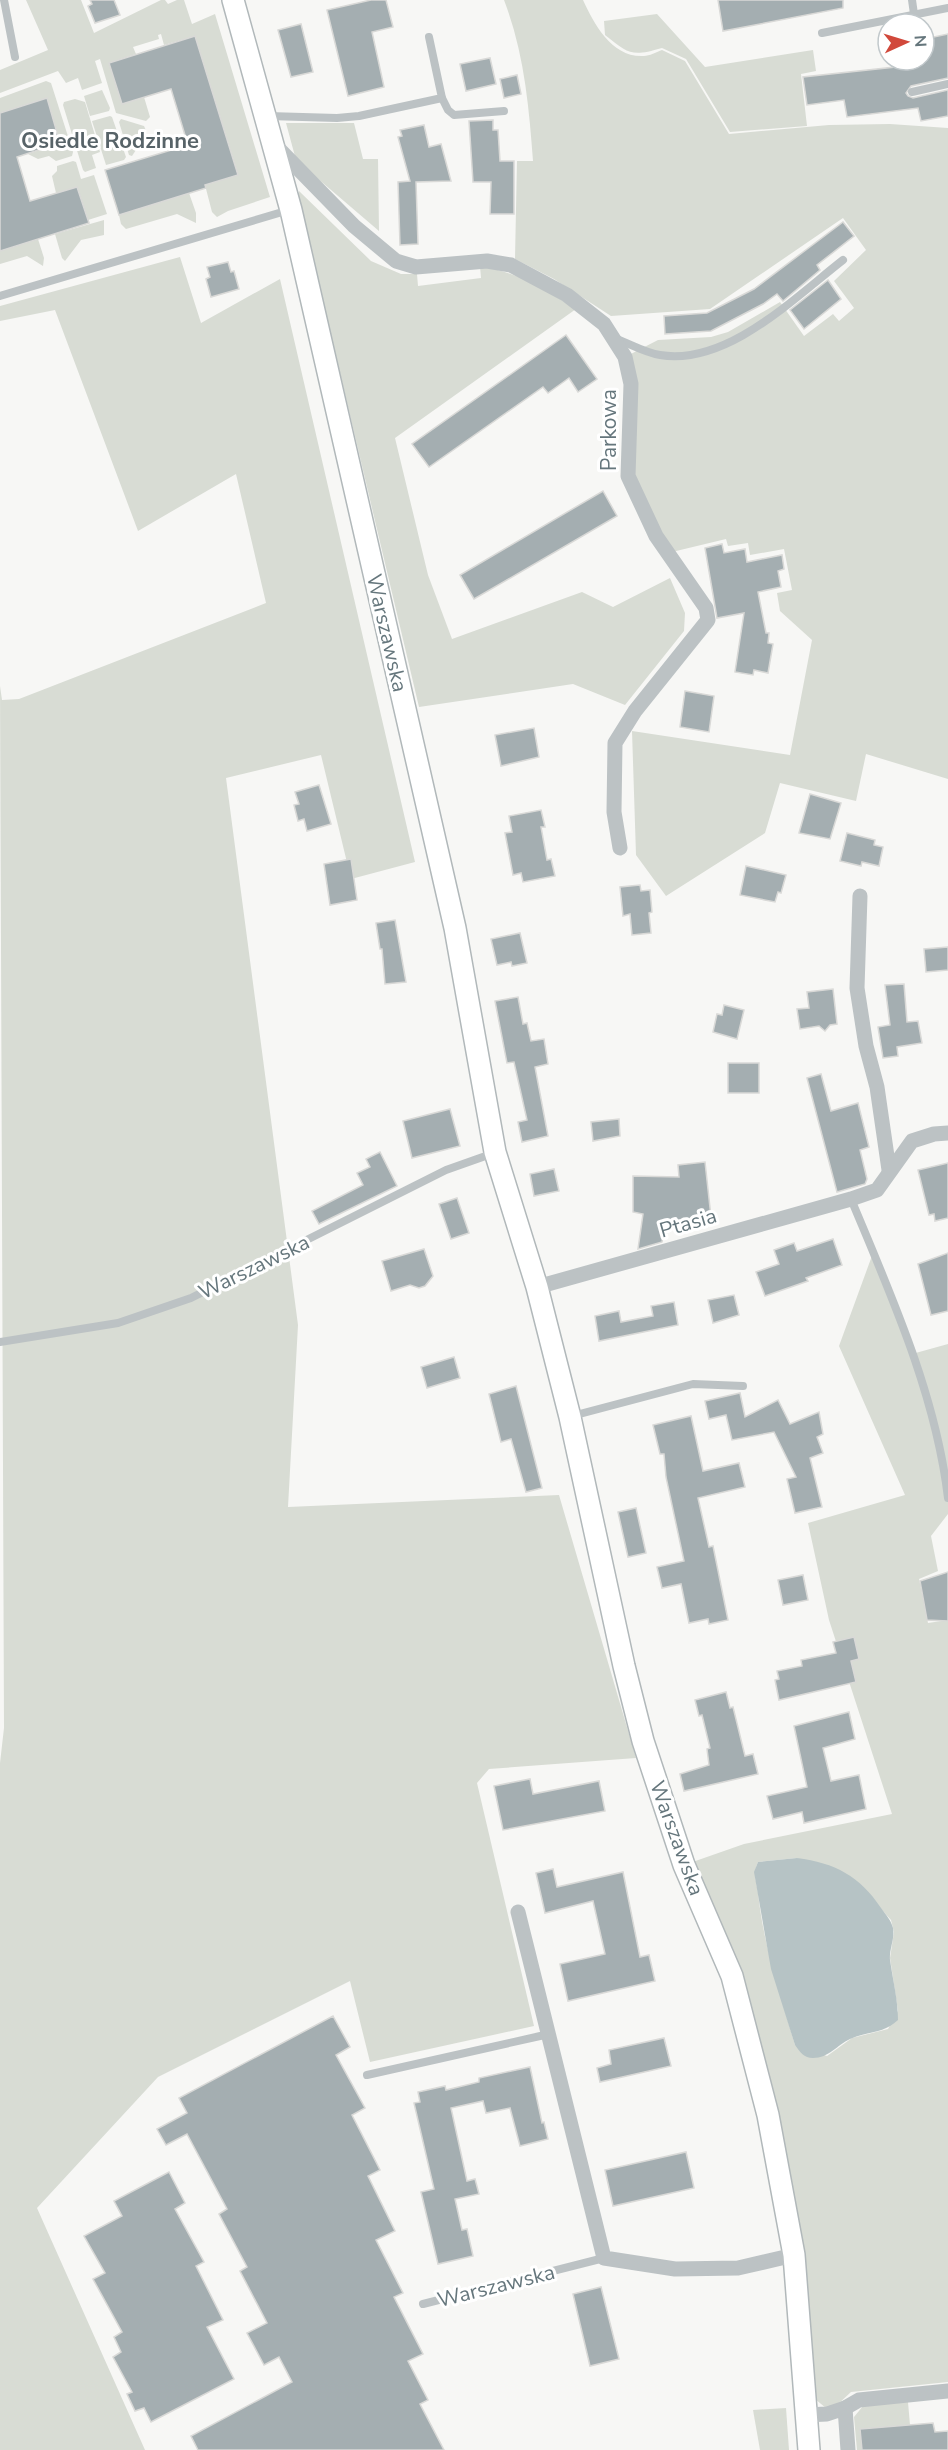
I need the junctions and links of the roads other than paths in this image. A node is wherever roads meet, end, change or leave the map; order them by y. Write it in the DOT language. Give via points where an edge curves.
graph roads {
  1 [pos="4,0"];
  2 [pos="233,0"];
  3 [pos="948,8"];
  4 [pos="926,12"];
  5 [pos="876,22"];
  6 [pos="822,33"];
  7 [pos="429,37"];
  8 [pos="15,57"];
  9 [pos="948,84"];
  10 [pos="912,92"];
  11 [pos="442,98"];
  12 [pos="504,111"];
  13 [pos="266,116"];
  14 [pos="275,145"];
  15 [pos="291,210"];
  16 [pos="843,260"];
  17 [pos="0,296"];
  18 [pos="612,337"];
  19 [pos="620,848"];
  20 [pos="860,896"];
  21 [pos="948,1133"];
  22 [pos="495,1152"];
  23 [pos="890,1170"];
  24 [pos="851,1200"];
  25 [pos="537,1287"];
  26 [pos="0,1342"];
  27 [pos="743,1386"];
  28 [pos="570,1417"];
  29 [pos="948,1498"];
  30 [pos="518,1912"];
  31 [pos="549,2034"];
  32 [pos="367,2075"];
  33 [pos="795,2255"];
  34 [pos="604,2258"];
  35 [pos="423,2304"];
  36 [pos="948,2391"];
  37 [pos="844,2408"];
  38 [pos="806,2415"];
  39 [pos="809,2450"];
  40 [pos="848,2450"];
  1 -- 8 [label="lane"];
  2 -- 13 [label="street, Warszawska"];
  3 -- 4 [label="lane"];
  5 -- 6 [label="lane"];
  7 -- 11 [label="lane"];
  9 -- 10 [label="lane"];
  11 -- 12 [label="lane" via="454,114"];
  11 -- 13 [label="lane" via="359,116"];
  13 -- 14 [label="street, Warszawska"];
  14 -- 15 [label="street, Warszawska"];
  14 -- 18 [label="street, Parkowa" via="354,226 396,261 416,267 487,261 512,265 567,295 604,324"];
  15 -- 17 [label="lane"];
  15 -- 22 [label="street, Warszawska" via="455,928"];
  16 -- 18 [label="lane" via="729,344 689,356 659,355"];
  18 -- 19 [label="street, Parkowa" via="625,357 631,384 628,476 656,536 706,608 708,620 635,711 615,743 614,812"];
  20 -- 23 [label="street" via="857,988"];
  21 -- 23 [label="street, Ptasia" via="912,1141"];
  22 -- 25 [label="street, Warszawska"];
  22 -- 26 [label="lane, Warszawska" via="446,1170 191,1298 118,1323"];
  23 -- 24 [label="street, Ptasia" via="877,1190"];
  24 -- 25 [label="street, Ptasia"];
  24 -- 29 [label="lane" via="933,1417"];
  25 -- 28 [label="street, Warszawska"];
  27 -- 28 [label="lane" via="693,1384"];
  28 -- 33 [label="street, Warszawska" via="643,1741 684,1865 732,1976 768,2115"];
  30 -- 31 [label="street"];
  31 -- 32 [label="lane"];
  31 -- 34 [label="street"];
  33 -- 34 [label="street, Warszawska" via="738,2268 675,2269"];
  33 -- 38 [label="street, Warszawska"];
  34 -- 35 [label="lane, Warszawska"];
  36 -- 37 [label="street" via="859,2400"];
  37 -- 38 [label="street" via="828,2414"];
  37 -- 40 [label="street"];
  38 -- 39 [label="street, Warszawska"];
}
